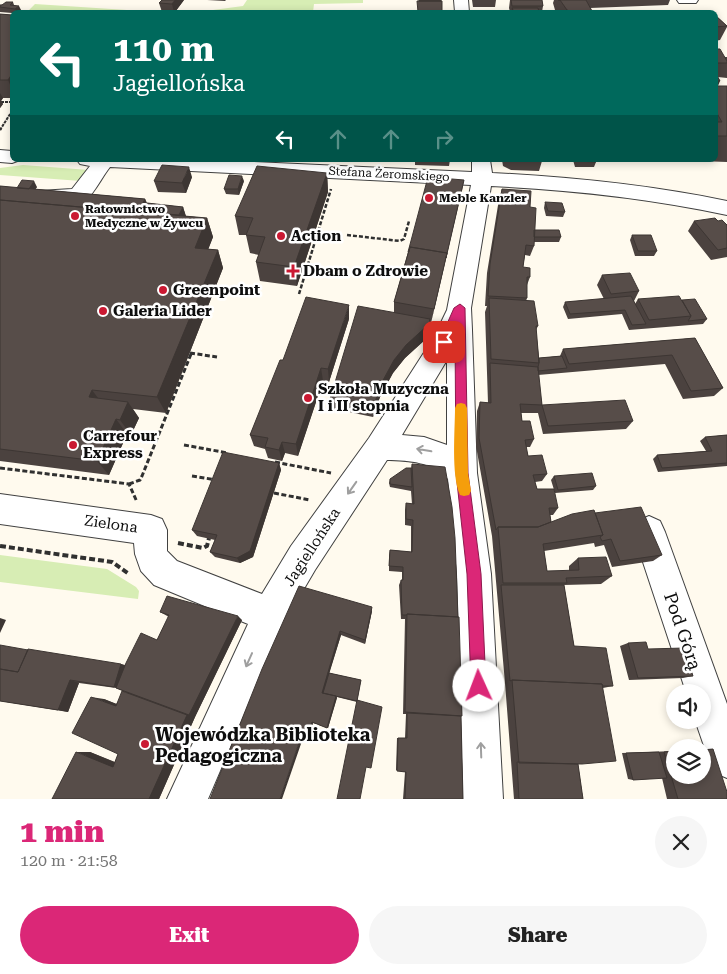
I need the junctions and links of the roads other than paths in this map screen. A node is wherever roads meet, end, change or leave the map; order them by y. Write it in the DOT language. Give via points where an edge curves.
graph roads {
  1 [pos="684,0"];
  2 [pos="690,0"];
  3 [pos="95,162"];
  4 [pos="182,162"];
  5 [pos="481,169"];
  6 [pos="31,195"];
  7 [pos="78,196"];
  8 [pos="104,198"];
  9 [pos="727,208"];
  10 [pos="460,308"];
  11 [pos="379,448"];
  12 [pos="462,473"];
  13 [pos="0,509"];
  14 [pos="649,532"];
  15 [pos="269,616"];
  16 [pos="727,758"];
  17 [pos="187,799"];
  18 [pos="483,799"];
  1 -- 2 [label="street"];
  3 -- 7 [label="street"];
  4 -- 5 [label="street, Stefana Żeromskiego"];
  5 -- 9 [label="street, Stefana Żeromskiego" via="664,195"];
  5 -- 10 [label="street"];
  6 -- 7 [label="street"];
  7 -- 8 [label="street"];
  10 -- 11 [label="street, Jagiellońska" via="444,342"];
  10 -- 12 [label="street"];
  12 -- 11 [label="street, one-way" via="436,452"];
  11 -- 15 [label="street, Jagiellońska, one-way" via="303,558"];
  18 -- 12 [label="street, one-way" via="474,574"];
  13 -- 15 [label="street, Zielona" via="151,530 150,554 155,564 166,573"];
  14 -- 16 [label="street, Pod Górą"];
  15 -- 17 [label="street, Jagiellońska, one-way"];
}
